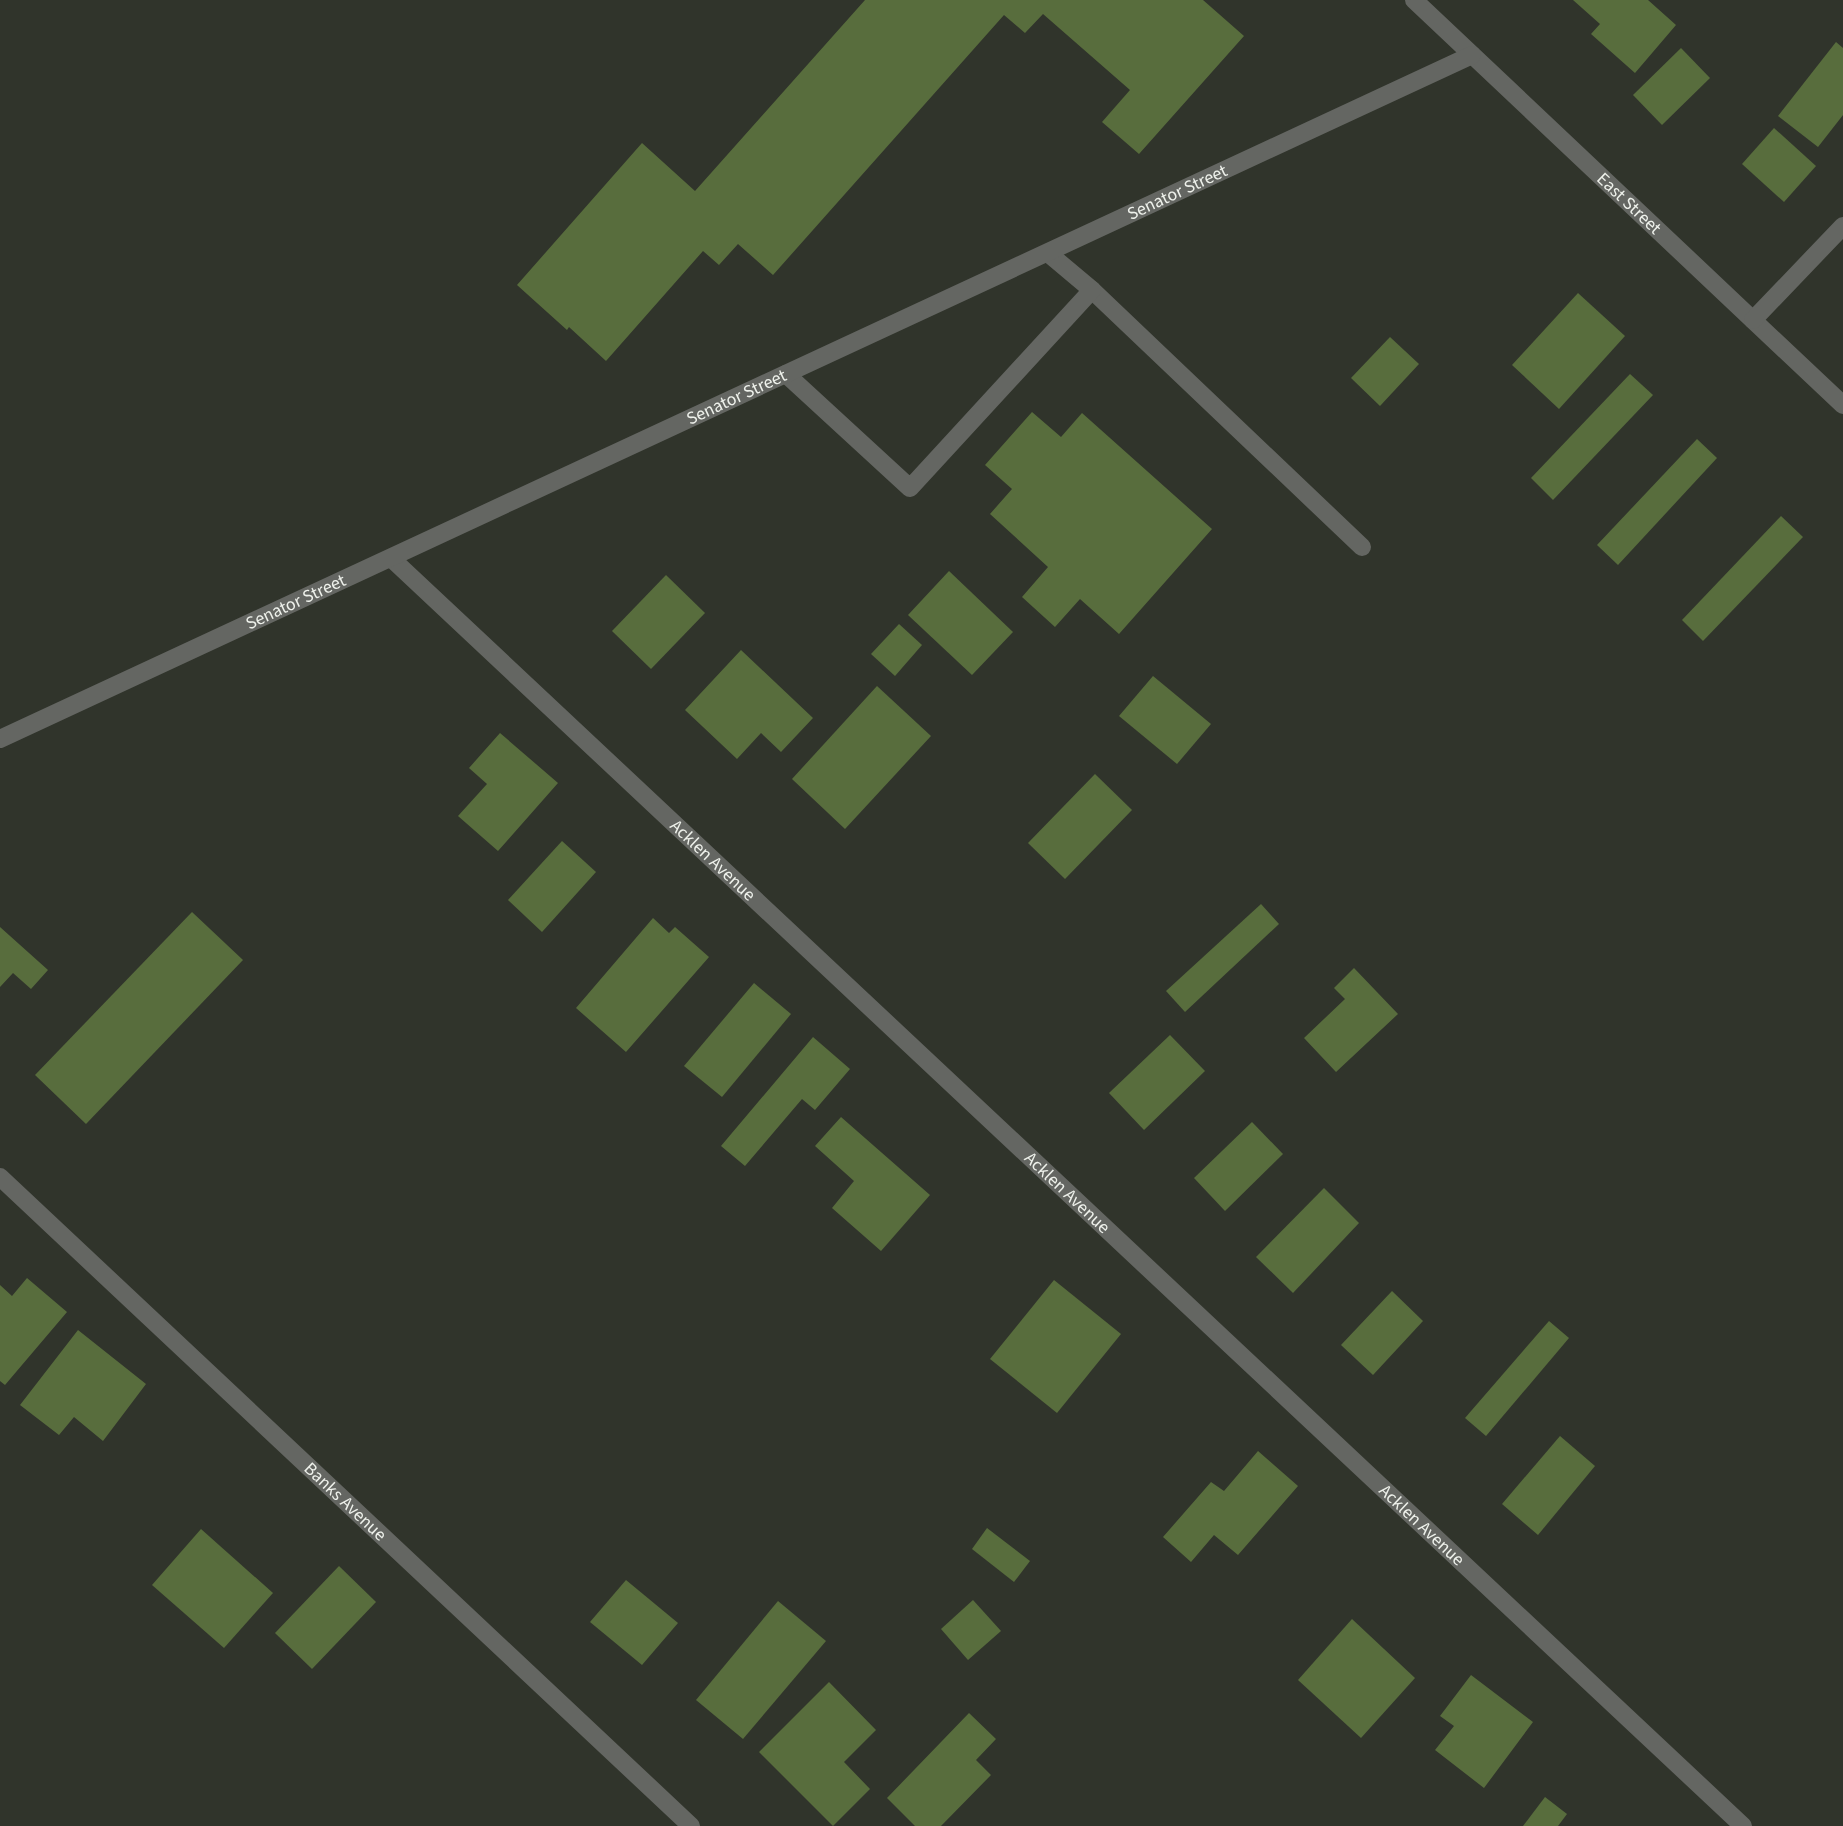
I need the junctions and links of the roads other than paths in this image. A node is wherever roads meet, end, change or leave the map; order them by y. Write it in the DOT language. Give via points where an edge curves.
graph roads {
  1 [pos="1414,0"];
  2 [pos="1472,55"];
  3 [pos="1843,226"];
  4 [pos="1048,253"];
  5 [pos="1092,290"];
  6 [pos="1753,320"];
  7 [pos="786,374"];
  8 [pos="1843,405"];
  9 [pos="1362,547"];
  10 [pos="392,559"];
  11 [pos="0,739"];
  12 [pos="0,1177"];
  13 [pos="691,1826"];
  14 [pos="1743,1826"];
  1 -- 2 [label="street, East Street"];
  2 -- 4 [label="street, Senator Street"];
  2 -- 6 [label="street, East Street"];
  3 -- 6 [label="street"];
  4 -- 5 [label="street"];
  4 -- 7 [label="street, Senator Street"];
  5 -- 7 [label="street" via="910,488"];
  5 -- 9 [label="street"];
  6 -- 8 [label="street, East Street"];
  7 -- 10 [label="street, Senator Street"];
  10 -- 11 [label="street, Senator Street"];
  10 -- 14 [label="street, Acklen Avenue"];
  12 -- 13 [label="street, Banks Avenue"];
}
